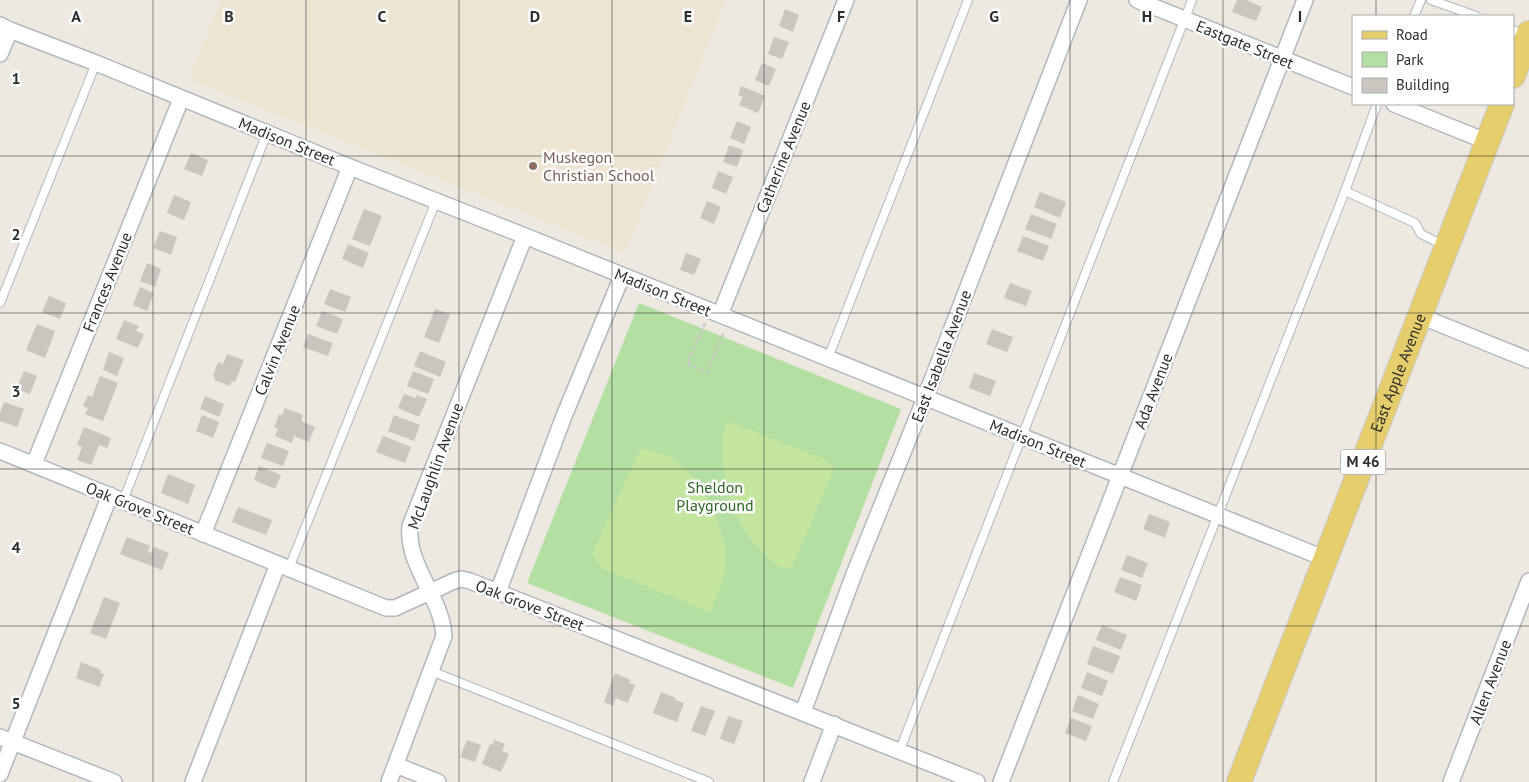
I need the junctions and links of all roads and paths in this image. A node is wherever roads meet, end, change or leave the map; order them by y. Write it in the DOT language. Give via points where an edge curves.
graph roads {
  1 [pos="846,0"];
  2 [pos="968,0"];
  3 [pos="1079,0"];
  4 [pos="1137,0"];
  5 [pos="1192,0"];
  6 [pos="1304,0"];
  7 [pos="1421,0"];
  8 [pos="1431,0"];
  9 [pos="1414,15"];
  10 [pos="1473,15"];
  11 [pos="1185,20"];
  12 [pos="5,27"];
  13 [pos="1514,30"];
  14 [pos="1529,34"];
  15 [pos="0,54"];
  16 [pos="1282,59"];
  17 [pos="96,63"];
  18 [pos="1514,73"];
  19 [pos="1352,87"];
  20 [pos="181,99"];
  21 [pos="1377,105"];
  22 [pos="1396,105"];
  23 [pos="1502,105"];
  24 [pos="267,133"];
  25 [pos="1488,142"];
  26 [pos="350,167"];
  27 [pos="1345,191"];
  28 [pos="436,201"];
  29 [pos="525,236"];
  30 [pos="1447,246"];
  31 [pos="622,276"];
  32 [pos="0,303"];
  33 [pos="1420,316"];
  34 [pos="719,318"];
  35 [pos="828,358"];
  36 [pos="1529,360"];
  37 [pos="926,398"];
  38 [pos="1023,438"];
  39 [pos="0,451"];
  40 [pos="34,464"];
  41 [pos="1120,476"];
  42 [pos="116,498"];
  43 [pos="1218,516"];
  44 [pos="203,534"];
  45 [pos="1326,559"];
  46 [pos="283,566"];
  47 [pos="1529,581"];
  48 [pos="498,592"];
  49 [pos="430,593"];
  50 [pos="432,671"];
  51 [pos="803,712"];
  52 [pos="834,724"];
  53 [pos="6,739"];
  54 [pos="899,752"];
  55 [pos="396,765"];
  56 [pos="0,774"];
  57 [pos="96,779"];
  58 [pos="114,782"];
  59 [pos="193,782"];
  60 [pos="389,782"];
  61 [pos="438,782"];
  62 [pos="709,782"];
  63 [pos="812,782"];
  64 [pos="977,782"];
  65 [pos="1001,782"];
  66 [pos="1114,782"];
  67 [pos="1239,782"];
  68 [pos="1451,782"];
  1 -- 34 [label="street, Catherine Avenue"];
  2 -- 35 [label="lane"];
  3 -- 37 [label="street, East Isabella Avenue"];
  4 -- 11 [label="street, Eastgate Street"];
  5 -- 11 [label="lane"];
  6 -- 16 [label="street, Ada Avenue"];
  7 -- 9 [label="lane"];
  8 -- 10 [label="lane"];
  11 -- 16 [label="street, Eastgate Street"];
  11 -- 38 [label="lane"];
  12 -- 15 [label="street"];
  12 -- 17 [label="street, Madison Street"];
  13 -- 14 [label="lane"];
  14 -- 18 [label="main road"];
  16 -- 19 [label="street, Eastgate Street"];
  16 -- 41 [label="street, Ada Avenue"];
  17 -- 20 [label="street, Madison Street"];
  17 -- 32 [label="lane"];
  20 -- 24 [label="street, Madison Street"];
  20 -- 40 [label="street, Frances Avenue"];
  21 -- 27 [label="lane"];
  22 -- 25 [label="street"];
  23 -- 25 [label="main road, East Apple Avenue / M 46"];
  24 -- 26 [label="street, Madison Street"];
  24 -- 42 [label="lane"];
  25 -- 30 [label="main road, East Apple Avenue / M 46"];
  26 -- 28 [label="street, Madison Street"];
  26 -- 44 [label="street, Calvin Avenue"];
  27 -- 30 [label="lane" via="1415,223 1421,234"];
  27 -- 43 [label="lane"];
  28 -- 29 [label="street, Madison Street"];
  28 -- 46 [label="lane"];
  29 -- 31 [label="street, Madison Street"];
  29 -- 49 [label="street, McLaughlin Avenue" via="410,526 410,546"];
  30 -- 33 [label="main road, East Apple Avenue / M 46"];
  31 -- 34 [label="street, Madison Street"];
  31 -- 48 [label="street" via="564,416"];
  33 -- 36 [label="street"];
  33 -- 45 [label="main road, East Apple Avenue / M 46"];
  34 -- 34 [label="path" via="687,364 707,372"];
  34 -- 35 [label="street, Madison Street"];
  35 -- 37 [label="street, Madison Street"];
  37 -- 38 [label="street, Madison Street"];
  37 -- 51 [label="street, East Isabella Avenue" via="854,574"];
  38 -- 41 [label="street, Madison Street"];
  38 -- 54 [label="lane"];
  39 -- 40 [label="street, Oak Grove Street"];
  40 -- 42 [label="street, Oak Grove Street"];
  41 -- 43 [label="street, Madison Street"];
  41 -- 65 [label="street, Ada Avenue"];
  42 -- 44 [label="street, Oak Grove Street"];
  42 -- 53 [label="street"];
  43 -- 45 [label="street, Madison Street"];
  43 -- 66 [label="lane"];
  44 -- 46 [label="street, Oak Grove Street"];
  45 -- 67 [label="main road, East Apple Avenue / M 46"];
  46 -- 49 [label="street, Oak Grove Street" via="386,608 395,608"];
  46 -- 59 [label="street"];
  47 -- 68 [label="street, Allen Avenue"];
  48 -- 49 [label="street, Oak Grove Street" via="460,579"];
  48 -- 51 [label="street, Oak Grove Street"];
  49 -- 50 [label="street, McLaughlin Avenue" via="444,636"];
  50 -- 55 [label="street, McLaughlin Avenue"];
  50 -- 62 [label="lane"];
  51 -- 52 [label="street, Oak Grove Street"];
  52 -- 54 [label="street, Oak Grove Street"];
  52 -- 63 [label="street"];
  53 -- 56 [label="street"];
  53 -- 57 [label="street"];
  54 -- 64 [label="street, Oak Grove Street"];
  55 -- 60 [label="street, McLaughlin Avenue"];
  55 -- 61 [label="street"];
  57 -- 58 [label="street"];
}
